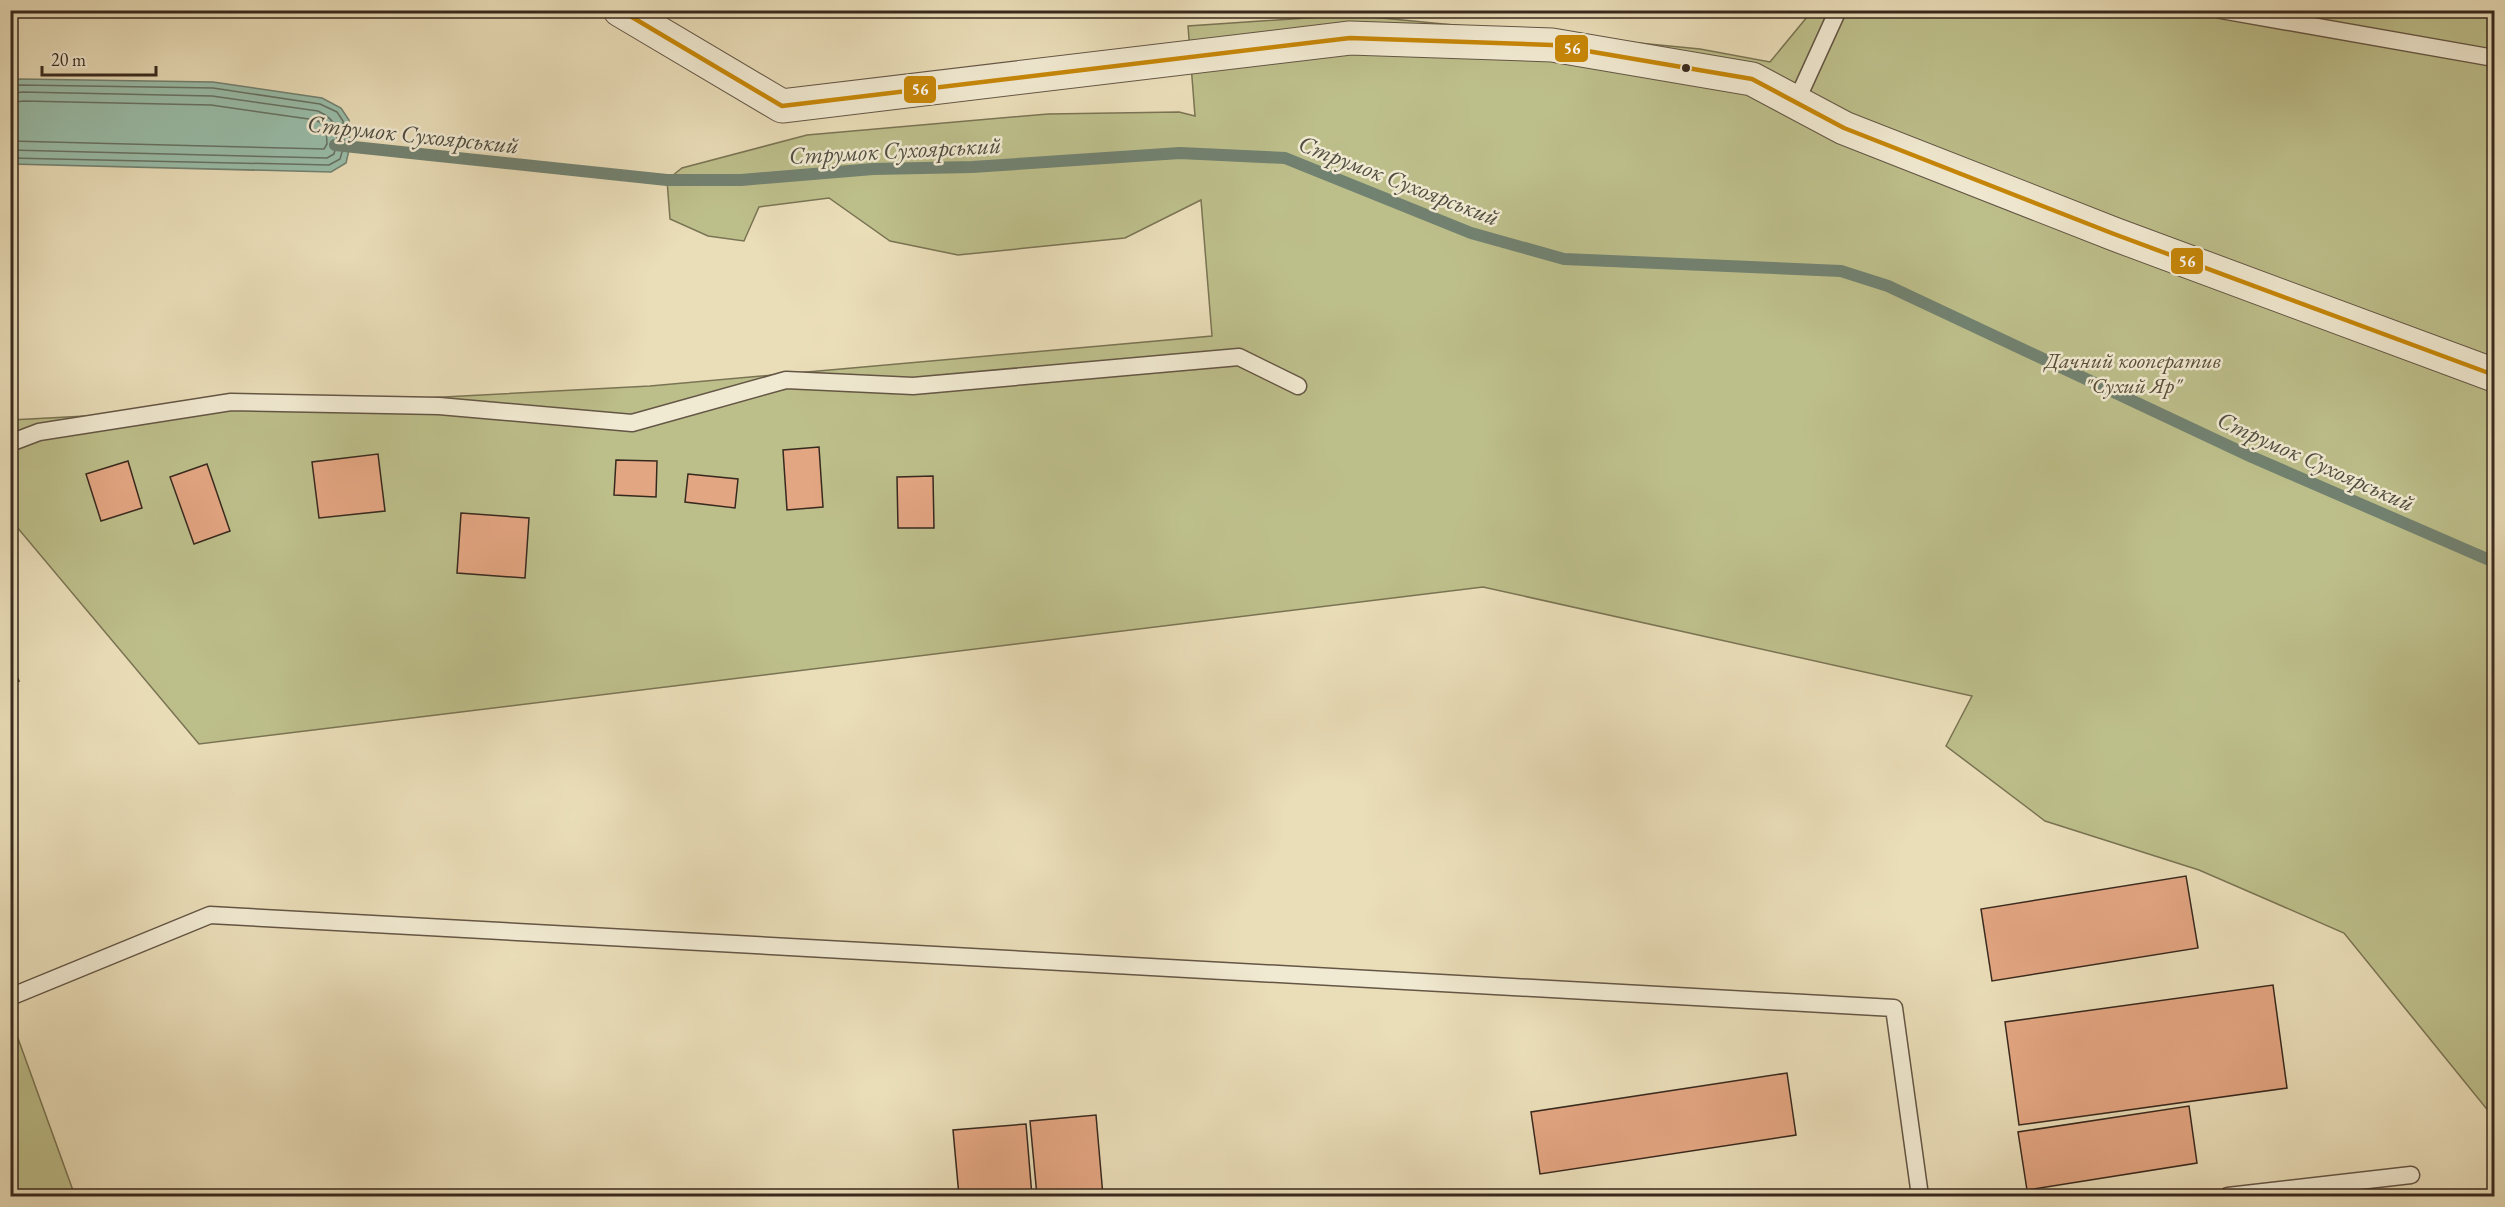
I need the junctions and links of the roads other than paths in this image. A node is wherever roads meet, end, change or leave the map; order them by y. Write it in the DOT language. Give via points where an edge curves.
graph roads {
  1 [pos="620,10"];
  2 [pos="1838,10"];
  3 [pos="2221,10"];
  4 [pos="2494,58"];
  5 [pos="1796,102"];
  6 [pos="2494,375"];
  7 [pos="1298,386"];
  8 [pos="10,443"];
  9 [pos="10,998"];
  10 [pos="2411,1175"];
  11 [pos="1920,1197"];
  12 [pos="2228,1197"];
  1 -- 5 [label="street" via="782,106 1350,38 1552,45 1752,79"];
  2 -- 5 [label="lane"];
  3 -- 4 [label="lane"];
  5 -- 6 [label="street" via="1844,128 2092,225"];
  7 -- 8 [label="lane" via="1239,357 913,386 786,380 632,423 439,406 231,402 39,432"];
  9 -- 11 [label="lane" via="210,915 1894,1008"];
  10 -- 12 [label="lane"];
}
